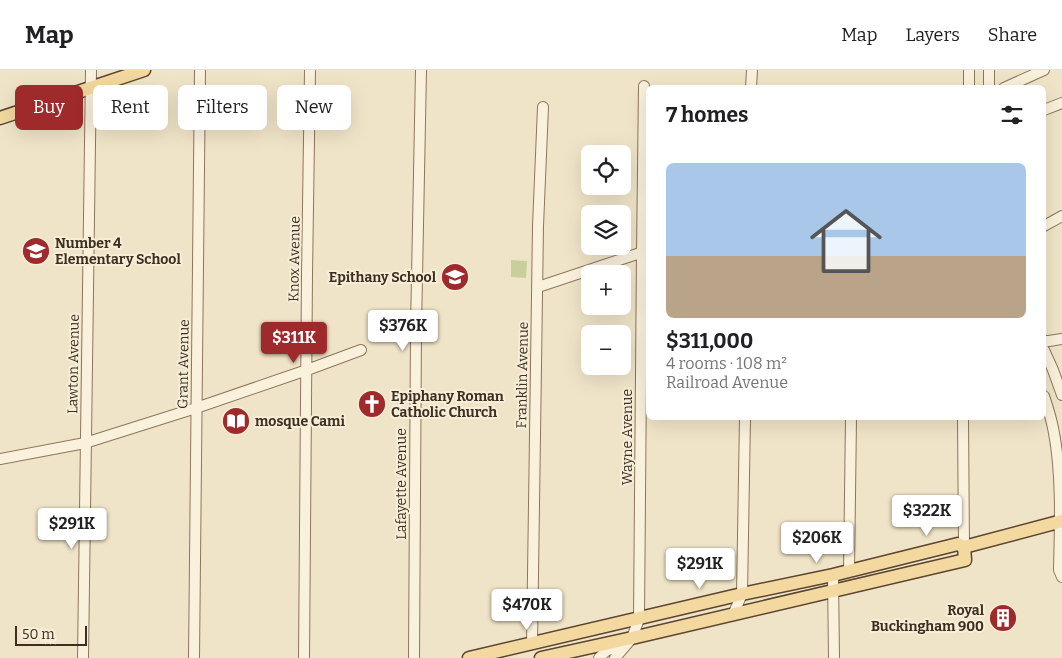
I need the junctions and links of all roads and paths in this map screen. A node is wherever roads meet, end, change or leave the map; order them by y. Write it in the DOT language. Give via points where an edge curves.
graph roads {
  1 [pos="91,70"];
  2 [pos="144,70"];
  3 [pos="200,70"];
  4 [pos="310,70"];
  5 [pos="421,70"];
  6 [pos="752,70"];
  7 [pos="969,70"];
  8 [pos="989,70"];
  9 [pos="1044,70"];
  10 [pos="751,85"];
  11 [pos="969,85"];
  12 [pos="989,85"];
  13 [pos="1011,85"];
  14 [pos="644,86"];
  15 [pos="91,88"];
  16 [pos="1062,103"];
  17 [pos="543,107"];
  18 [pos="1046,109"];
  19 [pos="0,118"];
  20 [pos="646,154"];
  21 [pos="1062,216"];
  22 [pos="1046,225"];
  23 [pos="645,252"];
  24 [pos="538,287"];
  25 [pos="1062,339"];
  26 [pos="1046,341"];
  27 [pos="361,350"];
  28 [pos="1046,354"];
  29 [pos="307,370"];
  30 [pos="1062,395"];
  31 [pos="1046,404"];
  32 [pos="196,408"];
  33 [pos="745,420"];
  34 [pos="851,420"];
  35 [pos="963,420"];
  36 [pos="85,443"];
  37 [pos="0,459"];
  38 [pos="1061,522"];
  39 [pos="964,547"];
  40 [pos="849,571"];
  41 [pos="833,575"];
  42 [pos="1062,577"];
  43 [pos="833,590"];
  44 [pos="742,594"];
  45 [pos="733,615"];
  46 [pos="640,619"];
  47 [pos="632,638"];
  48 [pos="532,644"];
  49 [pos="83,658"];
  50 [pos="194,658"];
  51 [pos="304,658"];
  52 [pos="414,658"];
  53 [pos="469,658"];
  54 [pos="501,658"];
  55 [pos="541,658"];
  56 [pos="599,658"];
  57 [pos="615,658"];
  58 [pos="834,658"];
  1 -- 15 [label="street, Lawton Avenue"];
  2 -- 15 [label="main road"];
  3 -- 32 [label="street, Grant Avenue"];
  4 -- 29 [label="street, Knox Avenue"];
  5 -- 52 [label="street, Lafayette Avenue"];
  6 -- 10 [label="street"];
  7 -- 11 [label="street"];
  8 -- 12 [label="street"];
  9 -- 13 [label="street"];
  14 -- 20 [label="street, Wayne Avenue"];
  15 -- 19 [label="main road"];
  15 -- 36 [label="street, Lawton Avenue"];
  16 -- 18 [label="street"];
  17 -- 24 [label="street, Franklin Avenue"];
  20 -- 23 [label="street, Wayne Avenue"];
  21 -- 22 [label="street"];
  23 -- 24 [label="street"];
  23 -- 46 [label="street, Wayne Avenue"];
  24 -- 48 [label="street, Franklin Avenue"];
  25 -- 26 [label="street"];
  27 -- 29 [label="street"];
  28 -- 30 [label="street"];
  29 -- 32 [label="street"];
  29 -- 51 [label="street, Knox Avenue"];
  31 -- 38 [label="street" via="1058,462"];
  32 -- 36 [label="street"];
  32 -- 50 [label="street, Grant Avenue"];
  33 -- 44 [label="street"];
  34 -- 40 [label="street"];
  35 -- 39 [label="street"];
  36 -- 37 [label="street"];
  36 -- 49 [label="street, Lawton Avenue"];
  38 -- 39 [label="main road"];
  38 -- 42 [label="street" via="1059,570"];
  39 -- 40 [label="main road" via="958,544"];
  39 -- 43 [label="main road" via="965,560"];
  40 -- 41 [label="main road"];
  41 -- 43 [label="street"];
  41 -- 44 [label="main road"];
  43 -- 45 [label="main road"];
  43 -- 58 [label="street"];
  44 -- 45 [label="street"];
  44 -- 46 [label="main road"];
  45 -- 47 [label="main road"];
  46 -- 47 [label="street, Wayne Avenue"];
  46 -- 48 [label="main road"];
  47 -- 55 [label="main road"];
  47 -- 56 [label="street"];
  47 -- 57 [label="street, Wayne Avenue"];
  48 -- 53 [label="main road"];
  48 -- 54 [label="main road" via="526,653"];
}
